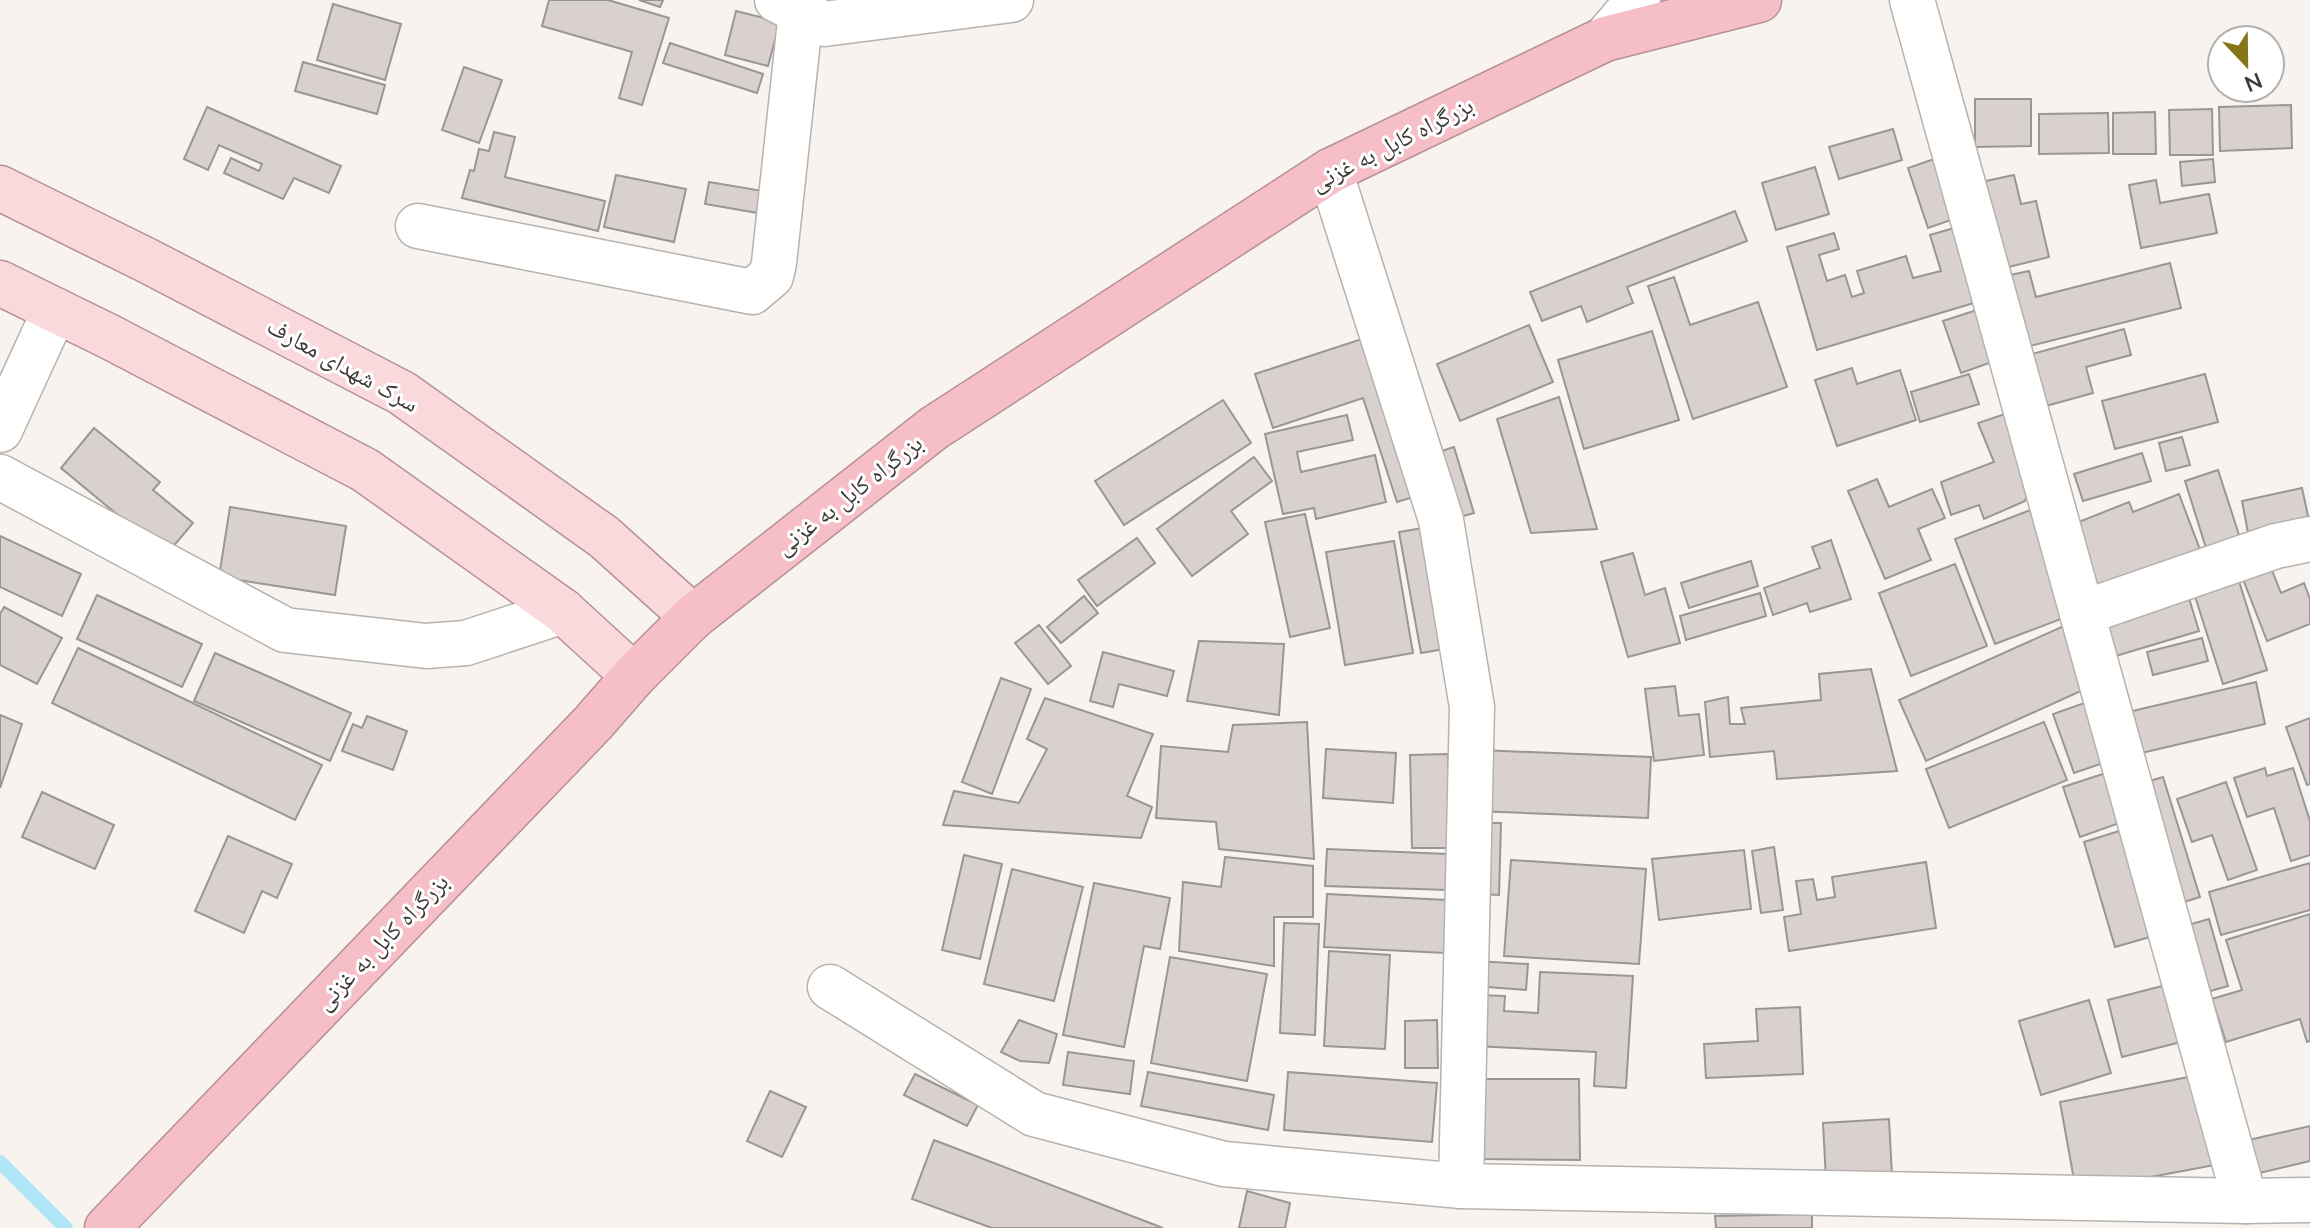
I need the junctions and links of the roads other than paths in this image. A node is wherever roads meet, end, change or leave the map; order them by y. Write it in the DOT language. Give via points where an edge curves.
graph roads {
  1 [pos="1011,0"];
  2 [pos="1638,0"];
  3 [pos="1759,0"];
  4 [pos="1912,0"];
  5 [pos="789,4"];
  6 [pos="1605,39"];
  7 [pos="1330,171"];
  8 [pos="0,188"];
  9 [pos="418,226"];
  10 [pos="0,283"];
  11 [pos="55,310"];
  12 [pos="0,430"];
  13 [pos="0,477"];
  14 [pos="2310,539"];
  15 [pos="563,611"];
  16 [pos="2082,613"];
  17 [pos="693,617"];
  18 [pos="634,676"];
  19 [pos="830,987"];
  20 [pos="1461,1186"];
  21 [pos="2310,1200"];
  22 [pos="2245,1201"];
  23 [pos="107,1228"];
  1 -- 5 [label="street" via="824,24"];
  2 -- 6 [label="street"];
  3 -- 6 [label="highway, بزرگراه کابل به غزنی"];
  4 -- 16 [label="street"];
  5 -- 9 [label="street" via="774,263 771,276 752,292"];
  6 -- 7 [label="highway, بزرگراه کابل به غزنی"];
  7 -- 17 [label="highway, بزرگراه کابل به غزنی" via="934,428"];
  7 -- 20 [label="street" via="1441,520 1472,707"];
  8 -- 17 [label="main road, سرک شهدای معارف" via="402,393 604,537"];
  10 -- 11 [label="main road"];
  11 -- 12 [label="street"];
  11 -- 15 [label="main road" via="365,470"];
  13 -- 15 [label="street" via="285,630 426,646 466,643"];
  14 -- 16 [label="street"];
  15 -- 18 [label="main road"];
  16 -- 22 [label="street"];
  17 -- 18 [label="highway, بزرگراه کابل به غزنی"];
  18 -- 23 [label="highway, بزرگراه کابل به غزنی"];
  19 -- 20 [label="street" via="1034,1114 1224,1164"];
  20 -- 22 [label="street"];
  21 -- 22 [label="street"];
}
